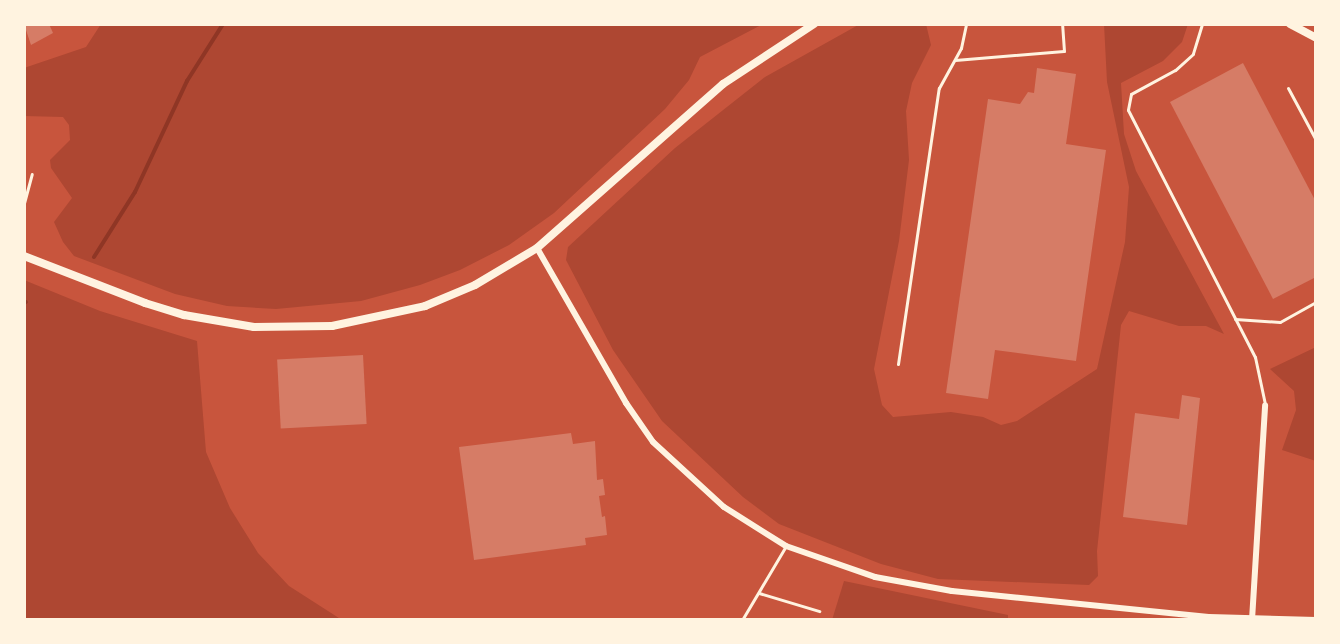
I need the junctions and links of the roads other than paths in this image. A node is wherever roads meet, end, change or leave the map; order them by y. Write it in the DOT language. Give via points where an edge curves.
graph roads {
  1 [pos="814,24"];
  2 [pos="967,24"];
  3 [pos="1062,24"];
  4 [pos="1202,24"];
  5 [pos="1290,24"];
  6 [pos="1316,38"];
  7 [pos="954,60"];
  8 [pos="1287,88"];
  9 [pos="1316,140"];
  10 [pos="32,174"];
  11 [pos="24,203"];
  12 [pos="537,248"];
  13 [pos="24,256"];
  14 [pos="1316,302"];
  15 [pos="1235,319"];
  16 [pos="898,364"];
  17 [pos="1265,405"];
  18 [pos="786,546"];
  19 [pos="759,593"];
  20 [pos="819,611"];
  21 [pos="742,620"];
  22 [pos="1252,620"];
  23 [pos="1290,620"];
  24 [pos="1316,620"];
  1 -- 12 [label="street" via="723,84"];
  2 -- 7 [label="lane"];
  3 -- 7 [label="lane" via="1064,51"];
  4 -- 15 [label="lane" via="1193,54 1131,94 1128,110"];
  5 -- 6 [label="street"];
  7 -- 16 [label="lane" via="939,88"];
  8 -- 9 [label="lane"];
  10 -- 11 [label="lane"];
  12 -- 13 [label="street" via="476,285 424,306 369,320 294,328 254,327 184,315"];
  12 -- 18 [label="street" via="626,403 653,442 716,500"];
  14 -- 15 [label="lane" via="1280,322"];
  15 -- 17 [label="lane" via="1255,357"];
  17 -- 22 [label="street"];
  18 -- 19 [label="lane"];
  18 -- 22 [label="street" via="875,578 912,585"];
  19 -- 20 [label="lane"];
  19 -- 21 [label="lane"];
  22 -- 23 [label="street"];
  23 -- 24 [label="street"];
}
